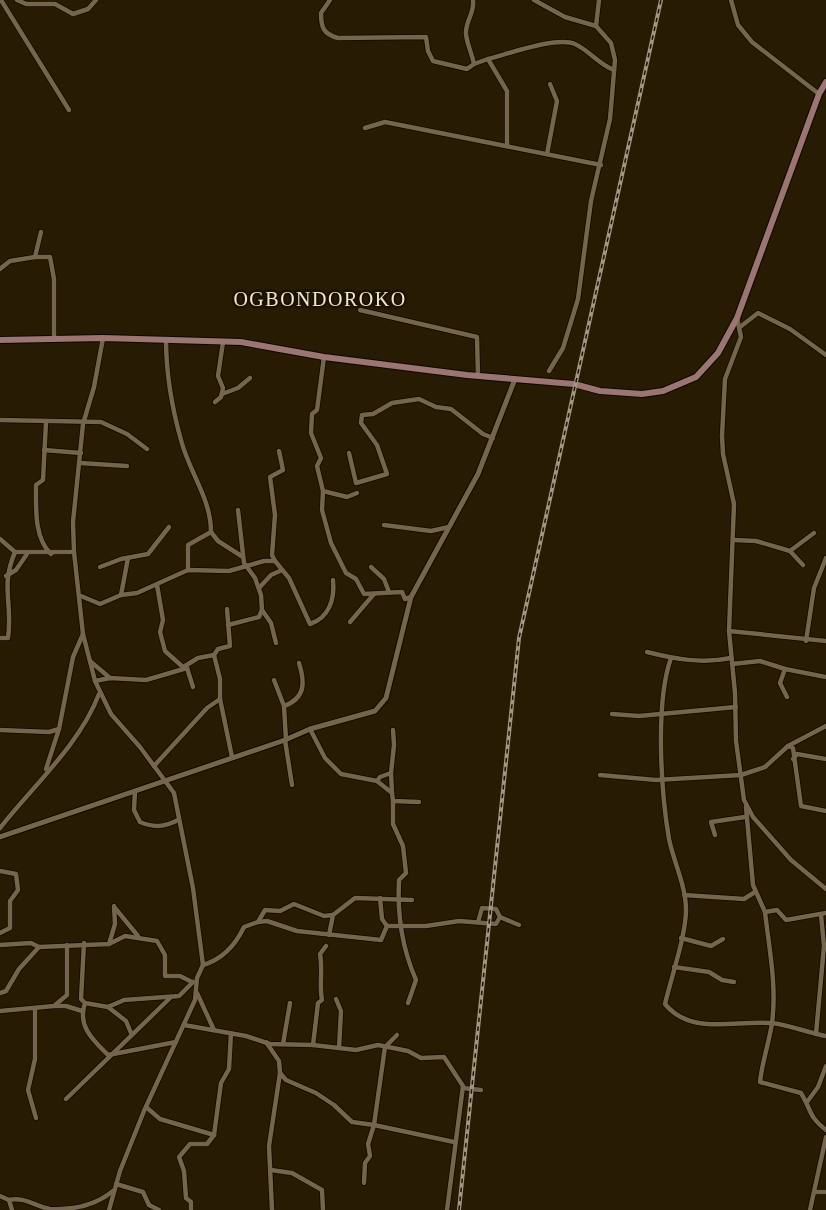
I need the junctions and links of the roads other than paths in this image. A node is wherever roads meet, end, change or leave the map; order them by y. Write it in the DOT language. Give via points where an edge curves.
graph roads {
  1 [pos="1,0"];
  2 [pos="17,0"];
  3 [pos="96,0"];
  4 [pos="330,0"];
  5 [pos="473,0"];
  6 [pos="534,0"];
  7 [pos="599,0"];
  8 [pos="731,0"];
  9 [pos="596,26"];
  10 [pos="488,59"];
  11 [pos="474,64"];
  12 [pos="614,70"];
  13 [pos="826,82"];
  14 [pos="550,84"];
  15 [pos="819,94"];
  16 [pos="69,110"];
  17 [pos="365,128"];
  18 [pos="507,146"];
  19 [pos="547,154"];
  20 [pos="601,165"];
  21 [pos="41,232"];
  22 [pos="35,257"];
  23 [pos="0,269"];
  24 [pos="360,310"];
  25 [pos="736,318"];
  26 [pos="740,327"];
  27 [pos="104,338"];
  28 [pos="54,339"];
  29 [pos="166,339"];
  30 [pos="0,340"];
  31 [pos="223,342"];
  32 [pos="826,355"];
  33 [pos="324,357"];
  34 [pos="549,371"];
  35 [pos="478,376"];
  36 [pos="250,378"];
  37 [pos="515,379"];
  38 [pos="222,394"];
  39 [pos="215,402"];
  40 [pos="0,420"];
  41 [pos="46,422"];
  42 [pos="83,424"];
  43 [pos="493,438"];
  44 [pos="147,449"];
  45 [pos="44,450"];
  46 [pos="279,452"];
  47 [pos="81,453"];
  48 [pos="349,453"];
  49 [pos="80,463"];
  50 [pos="127,466"];
  51 [pos="323,491"];
  52 [pos="357,493"];
  53 [pos="238,510"];
  54 [pos="384,525"];
  55 [pos="449,526"];
  56 [pos="169,527"];
  57 [pos="211,532"];
  58 [pos="813,533"];
  59 [pos="0,539"];
  60 [pos="734,540"];
  61 [pos="790,551"];
  62 [pos="15,552"];
  63 [pos="74,552"];
  64 [pos="27,554"];
  65 [pos="51,554"];
  66 [pos="243,557"];
  67 [pos="128,558"];
  68 [pos="826,558"];
  69 [pos="275,561"];
  70 [pos="22,564"];
  71 [pos="803,565"];
  72 [pos="100,567"];
  73 [pos="248,567"];
  74 [pos="371,567"];
  75 [pos="188,570"];
  76 [pos="282,570"];
  77 [pos="6,576"];
  78 [pos="333,580"];
  79 [pos="157,585"];
  80 [pos="259,588"];
  81 [pos="389,592"];
  82 [pos="374,594"];
  83 [pos="121,595"];
  84 [pos="81,596"];
  85 [pos="411,597"];
  86 [pos="227,609"];
  87 [pos="262,610"];
  88 [pos="350,622"];
  89 [pos="228,625"];
  90 [pos="729,631"];
  91 [pos="83,634"];
  92 [pos="0,639"];
  93 [pos="806,641"];
  94 [pos="826,641"];
  95 [pos="276,643"];
  96 [pos="647,652"];
  97 [pos="214,655"];
  98 [pos="671,658"];
  99 [pos="90,661"];
  100 [pos="731,661"];
  101 [pos="299,663"];
  102 [pos="185,668"];
  103 [pos="784,669"];
  104 [pos="826,677"];
  105 [pos="110,678"];
  106 [pos="274,680"];
  107 [pos="95,681"];
  108 [pos="192,687"];
  109 [pos="99,693"];
  110 [pos="788,697"];
  111 [pos="220,699"];
  112 [pos="284,706"];
  113 [pos="736,707"];
  114 [pos="612,714"];
  115 [pos="662,714"];
  116 [pos="826,726"];
  117 [pos="59,729"];
  118 [pos="310,729"];
  119 [pos="0,730"];
  120 [pos="393,730"];
  121 [pos="286,740"];
  122 [pos="788,746"];
  123 [pos="232,757"];
  124 [pos="793,759"];
  125 [pos="826,759"];
  126 [pos="154,766"];
  127 [pos="46,772"];
  128 [pos="391,773"];
  129 [pos="600,775"];
  130 [pos="741,775"];
  131 [pos="664,780"];
  132 [pos="165,781"];
  133 [pos="377,782"];
  134 [pos="292,785"];
  135 [pos="135,791"];
  136 [pos="392,793"];
  137 [pos="393,801"];
  138 [pos="419,802"];
  139 [pos="746,804"];
  140 [pos="826,811"];
  141 [pos="746,818"];
  142 [pos="178,820"];
  143 [pos="0,828"];
  144 [pos="715,835"];
  145 [pos="0,837"];
  146 [pos="0,871"];
  147 [pos="826,889"];
  148 [pos="755,892"];
  149 [pos="684,895"];
  150 [pos="380,898"];
  151 [pos="398,900"];
  152 [pos="412,900"];
  153 [pos="765,912"];
  154 [pos="824,914"];
  155 [pos="333,915"];
  156 [pos="500,917"];
  157 [pos="258,922"];
  158 [pos="478,922"];
  159 [pos="519,925"];
  160 [pos="387,927"];
  161 [pos="402,928"];
  162 [pos="0,933"];
  163 [pos="329,935"];
  164 [pos="138,936"];
  165 [pos="681,938"];
  166 [pos="723,939"];
  167 [pos="84,943"];
  168 [pos="109,944"];
  169 [pos="0,945"];
  170 [pos="67,945"];
  171 [pos="326,946"];
  172 [pos="39,947"];
  173 [pos="203,965"];
  174 [pos="674,967"];
  175 [pos="195,980"];
  176 [pos="734,982"];
  177 [pos="195,991"];
  178 [pos="0,993"];
  179 [pos="170,998"];
  180 [pos="336,999"];
  181 [pos="85,1003"];
  182 [pos="290,1003"];
  183 [pos="408,1003"];
  184 [pos="54,1006"];
  185 [pos="35,1008"];
  186 [pos="108,1008"];
  187 [pos="0,1011"];
  188 [pos="82,1011"];
  189 [pos="772,1023"];
  190 [pos="184,1025"];
  191 [pos="214,1030"];
  192 [pos="131,1033"];
  193 [pos="231,1033"];
  194 [pos="816,1034"];
  195 [pos="397,1035"];
  196 [pos="826,1036"];
  197 [pos="176,1042"];
  198 [pos="266,1042"];
  199 [pos="283,1044"];
  200 [pos="313,1045"];
  201 [pos="385,1047"];
  202 [pos="339,1048"];
  203 [pos="108,1055"];
  204 [pos="826,1066"];
  205 [pos="280,1072"];
  206 [pos="463,1088"];
  207 [pos="481,1090"];
  208 [pos="66,1099"];
  209 [pos="807,1102"];
  210 [pos="146,1107"];
  211 [pos="36,1118"];
  212 [pos="374,1125"];
  213 [pos="826,1130"];
  214 [pos="214,1135"];
  215 [pos="826,1137"];
  216 [pos="454,1142"];
  217 [pos="821,1152"];
  218 [pos="826,1158"];
  219 [pos="271,1170"];
  220 [pos="364,1183"];
  221 [pos="116,1185"];
  222 [pos="113,1191"];
  223 [pos="816,1192"];
  224 [pos="826,1192"];
  225 [pos="0,1196"];
  226 [pos="9,1200"];
  227 [pos="74,1209"];
  228 [pos="12,1210"];
  229 [pos="110,1210"];
  230 [pos="159,1210"];
  231 [pos="191,1210"];
  232 [pos="272,1210"];
  233 [pos="323,1210"];
  234 [pos="447,1210"];
  235 [pos="810,1210"];
  1 -- 16 [label="street"];
  2 -- 3 [label="street" via="26,4 55,4 73,14 88,9"];
  4 -- 11 [label="street" via="321,13 327,35 426,37 433,61 467,69"];
  5 -- 11 [label="street" via="466,34"];
  6 -- 9 [label="street" via="565,17"];
  7 -- 9 [label="street"];
  8 -- 15 [label="street" via="738,25 752,42"];
  9 -- 12 [label="street" via="611,43"];
  10 -- 11 [label="street"];
  10 -- 12 [label="street" via="564,40 590,52"];
  10 -- 18 [label="street" via="507,91"];
  12 -- 20 [label="street"];
  13 -- 15 [label="main road"];
  14 -- 19 [label="street" via="557,102"];
  15 -- 25 [label="main road"];
  17 -- 18 [label="street" via="385,122"];
  18 -- 19 [label="street"];
  19 -- 20 [label="street"];
  20 -- 34 [label="street" via="591,201 572,322"];
  21 -- 22 [label="street"];
  22 -- 23 [label="street" via="10,261"];
  22 -- 28 [label="street" via="50,257"];
  24 -- 35 [label="street" via="477,337"];
  25 -- 26 [label="street"];
  25 -- 37 [label="main road" via="708,365 688,381 663,391 600,391 574,384"];
  26 -- 32 [label="street" via="758,313 790,329"];
  26 -- 60 [label="street" via="741,337 725,379 722,436 734,504"];
  27 -- 28 [label="main road"];
  27 -- 29 [label="main road"];
  27 -- 42 [label="street"];
  28 -- 30 [label="main road"];
  29 -- 31 [label="main road"];
  29 -- 57 [label="street" via="168,374 181,441 207,504"];
  31 -- 33 [label="main road"];
  31 -- 38 [label="street" via="219,376"];
  33 -- 35 [label="main road"];
  33 -- 51 [label="street" via="317,410 310,424 312,441 321,458 317,466"];
  35 -- 37 [label="main road"];
  36 -- 38 [label="street"];
  37 -- 43 [label="street"];
  38 -- 39 [label="street"];
  40 -- 41 [label="street"];
  41 -- 42 [label="street"];
  41 -- 45 [label="street"];
  42 -- 44 [label="street" via="101,422"];
  42 -- 47 [label="street"];
  43 -- 48 [label="street" via="451,409 436,408 419,399 392,403 373,414 362,415 361,423 377,445 387,474 356,483"];
  43 -- 55 [label="street"];
  45 -- 47 [label="street"];
  45 -- 65 [label="street" via="43,480 36,485 36,498 40,540"];
  46 -- 69 [label="street" via="283,470 270,477"];
  47 -- 49 [label="street"];
  49 -- 50 [label="street"];
  49 -- 63 [label="street" via="73,522"];
  51 -- 52 [label="street" via="347,497"];
  51 -- 82 [label="street" via="322,510 332,547 346,573 356,579 364,594"];
  53 -- 66 [label="street"];
  54 -- 55 [label="street" via="431,531"];
  55 -- 85 [label="street"];
  56 -- 67 [label="street" via="147,554"];
  57 -- 66 [label="street"];
  57 -- 75 [label="street" via="188,545"];
  58 -- 61 [label="street"];
  59 -- 62 [label="street"];
  60 -- 61 [label="street" via="756,541"];
  60 -- 90 [label="street"];
  61 -- 71 [label="street"];
  62 -- 64 [label="street"];
  62 -- 70 [label="street"];
  62 -- 77 [label="street"];
  63 -- 65 [label="street"];
  63 -- 84 [label="street"];
  64 -- 65 [label="street"];
  64 -- 70 [label="street"];
  66 -- 73 [label="street"];
  67 -- 72 [label="street"];
  67 -- 83 [label="street"];
  68 -- 93 [label="street" via="814,588"];
  69 -- 73 [label="street"];
  69 -- 76 [label="street"];
  70 -- 77 [label="street"];
  73 -- 75 [label="street" via="229,572"];
  73 -- 80 [label="street"];
  74 -- 81 [label="street" via="384,579"];
  75 -- 79 [label="street"];
  76 -- 78 [label="street" via="310,624 320,621 331,604"];
  76 -- 80 [label="street"];
  77 -- 92 [label="street" via="10,620 8,638"];
  79 -- 83 [label="street"];
  79 -- 102 [label="street" via="165,651"];
  80 -- 87 [label="street"];
  81 -- 82 [label="street"];
  81 -- 85 [label="street" via="402,592 405,599"];
  82 -- 88 [label="street"];
  83 -- 84 [label="street" via="100,604"];
  84 -- 91 [label="street"];
  85 -- 118 [label="street" via="382,705 375,711"];
  86 -- 89 [label="street"];
  87 -- 89 [label="street" via="259,616"];
  87 -- 95 [label="street" via="271,623"];
  89 -- 97 [label="street" via="230,646 218,649"];
  90 -- 93 [label="street"];
  90 -- 100 [label="street"];
  91 -- 99 [label="street"];
  91 -- 117 [label="street" via="73,657"];
  93 -- 94 [label="street"];
  96 -- 98 [label="street"];
  97 -- 102 [label="street" via="198,658"];
  97 -- 111 [label="street"];
  98 -- 100 [label="street"];
  98 -- 115 [label="street" via="665,675"];
  99 -- 105 [label="street"];
  99 -- 107 [label="street"];
  100 -- 103 [label="street" via="760,661"];
  100 -- 113 [label="street"];
  101 -- 112 [label="street" via="302,692 296,702"];
  102 -- 105 [label="street" via="146,680"];
  102 -- 108 [label="street"];
  103 -- 104 [label="street"];
  103 -- 110 [label="street" via="780,683"];
  105 -- 107 [label="street"];
  106 -- 112 [label="street"];
  107 -- 109 [label="street"];
  109 -- 126 [label="street" via="111,714"];
  109 -- 127 [label="street" via="80,732"];
  111 -- 123 [label="street"];
  111 -- 126 [label="street"];
  112 -- 121 [label="street"];
  113 -- 115 [label="street"];
  113 -- 130 [label="street"];
  114 -- 115 [label="street"];
  115 -- 131 [label="street"];
  116 -- 122 [label="street"];
  117 -- 119 [label="street"];
  117 -- 127 [label="street"];
  118 -- 121 [label="street"];
  118 -- 133 [label="street" via="325,758 341,774"];
  120 -- 128 [label="street"];
  121 -- 123 [label="street"];
  121 -- 134 [label="street"];
  122 -- 124 [label="street" via="793,748"];
  122 -- 130 [label="street" via="765,767"];
  123 -- 132 [label="street"];
  124 -- 125 [label="street" via="797,754"];
  124 -- 140 [label="street" via="801,806"];
  126 -- 132 [label="street"];
  127 -- 143 [label="street"];
  128 -- 133 [label="street"];
  128 -- 136 [label="street"];
  129 -- 131 [label="street"];
  130 -- 131 [label="street"];
  130 -- 139 [label="street"];
  131 -- 149 [label="street" via="669,839"];
  132 -- 135 [label="street"];
  132 -- 142 [label="street" via="174,793"];
  133 -- 136 [label="street"];
  135 -- 142 [label="street" via="134,810 140,822 166,826"];
  135 -- 145 [label="street"];
  136 -- 137 [label="street"];
  137 -- 138 [label="street"];
  137 -- 151 [label="street" via="393,824 404,846 406,873 399,880"];
  139 -- 141 [label="street"];
  139 -- 147 [label="street" via="790,860"];
  141 -- 144 [label="street" via="711,822"];
  141 -- 148 [label="street"];
  142 -- 173 [label="street" via="193,888"];
  146 -- 162 [label="street" via="16,874 18,890 10,901 10,928"];
  148 -- 149 [label="street" via="744,899"];
  148 -- 153 [label="street"];
  149 -- 165 [label="street" via="686,912"];
  150 -- 151 [label="street"];
  150 -- 155 [label="street" via="355,898"];
  150 -- 160 [label="street"];
  151 -- 152 [label="street"];
  151 -- 161 [label="street"];
  153 -- 154 [label="street" via="777,910 786,920"];
  153 -- 189 [label="street" via="773,986"];
  154 -- 194 [label="street" via="825,946"];
  155 -- 157 [label="street" via="324,916 294,904 280,911 265,910"];
  155 -- 163 [label="street"];
  156 -- 158 [label="street" via="496,924"];
  156 -- 158 [label="street" via="496,909 482,908"];
  156 -- 159 [label="street"];
  157 -- 163 [label="street"];
  157 -- 173 [label="street" via="244,927 237,942 217,961"];
  158 -- 161 [label="street"];
  160 -- 161 [label="street"];
  160 -- 163 [label="street" via="381,940"];
  161 -- 183 [label="street" via="406,957 416,980"];
  164 -- 168 [label="street" via="125,936"];
  164 -- 168 [label="street" via="114,906"];
  164 -- 175 [label="street" via="157,941 165,955 165,976"];
  165 -- 166 [label="street" via="711,946"];
  165 -- 174 [label="street"];
  167 -- 168 [label="street"];
  167 -- 170 [label="street"];
  167 -- 181 [label="street" via="81,999"];
  169 -- 172 [label="street" via="31,943"];
  170 -- 172 [label="street"];
  170 -- 184 [label="street" via="67,995"];
  171 -- 200 [label="street" via="320,954 322,1000 314,1020"];
  172 -- 178 [label="street" via="6,991"];
  173 -- 175 [label="street"];
  174 -- 176 [label="street" via="709,972"];
  174 -- 189 [label="street" via="665,1004 674,1014 699,1024"];
  175 -- 177 [label="street"];
  175 -- 179 [label="street" via="179,996"];
  177 -- 190 [label="street"];
  177 -- 191 [label="street"];
  179 -- 186 [label="street" via="124,1000"];
  179 -- 192 [label="street"];
  180 -- 202 [label="street" via="341,1011"];
  181 -- 186 [label="street"];
  181 -- 188 [label="street"];
  182 -- 199 [label="street"];
  184 -- 185 [label="street"];
  184 -- 188 [label="street"];
  185 -- 187 [label="street"];
  185 -- 211 [label="street" via="35,1059 28,1090"];
  186 -- 192 [label="street" via="126,1021"];
  188 -- 203 [label="street" via="87,1034"];
  189 -- 194 [label="street"];
  189 -- 209 [label="street" via="760,1082 801,1093"];
  190 -- 191 [label="street"];
  190 -- 197 [label="street"];
  191 -- 193 [label="street"];
  192 -- 203 [label="street"];
  193 -- 198 [label="street"];
  193 -- 214 [label="street" via="229,1069 221,1083"];
  194 -- 196 [label="street"];
  195 -- 201 [label="street"];
  197 -- 203 [label="street"];
  197 -- 210 [label="street"];
  198 -- 199 [label="street"];
  198 -- 205 [label="street" via="279,1061"];
  199 -- 200 [label="street"];
  200 -- 202 [label="street"];
  201 -- 202 [label="street"];
  201 -- 206 [label="street" via="421,1058 444,1057"];
  201 -- 212 [label="street"];
  203 -- 208 [label="street"];
  204 -- 209 [label="street"];
  205 -- 212 [label="street" via="286,1080 334,1105 352,1122"];
  205 -- 219 [label="street" via="269,1146"];
  206 -- 207 [label="street"];
  206 -- 216 [label="street"];
  209 -- 213 [label="street" via="812,1119"];
  210 -- 214 [label="street" via="160,1119"];
  210 -- 221 [label="street"];
  212 -- 216 [label="street"];
  212 -- 220 [label="street"];
  214 -- 231 [label="street" via="207,1144 190,1144 179,1157"];
  215 -- 217 [label="street"];
  216 -- 234 [label="street"];
  217 -- 218 [label="street"];
  217 -- 223 [label="street"];
  219 -- 232 [label="street"];
  219 -- 233 [label="street" via="292,1173 322,1190"];
  221 -- 222 [label="street"];
  221 -- 230 [label="street" via="143,1192 149,1205"];
  222 -- 227 [label="street" via="96,1204"];
  222 -- 229 [label="street"];
  223 -- 224 [label="street"];
  223 -- 235 [label="street"];
  225 -- 226 [label="street"];
  226 -- 227 [label="street" via="16,1198 51,1209"];
  226 -- 228 [label="street"];
}
